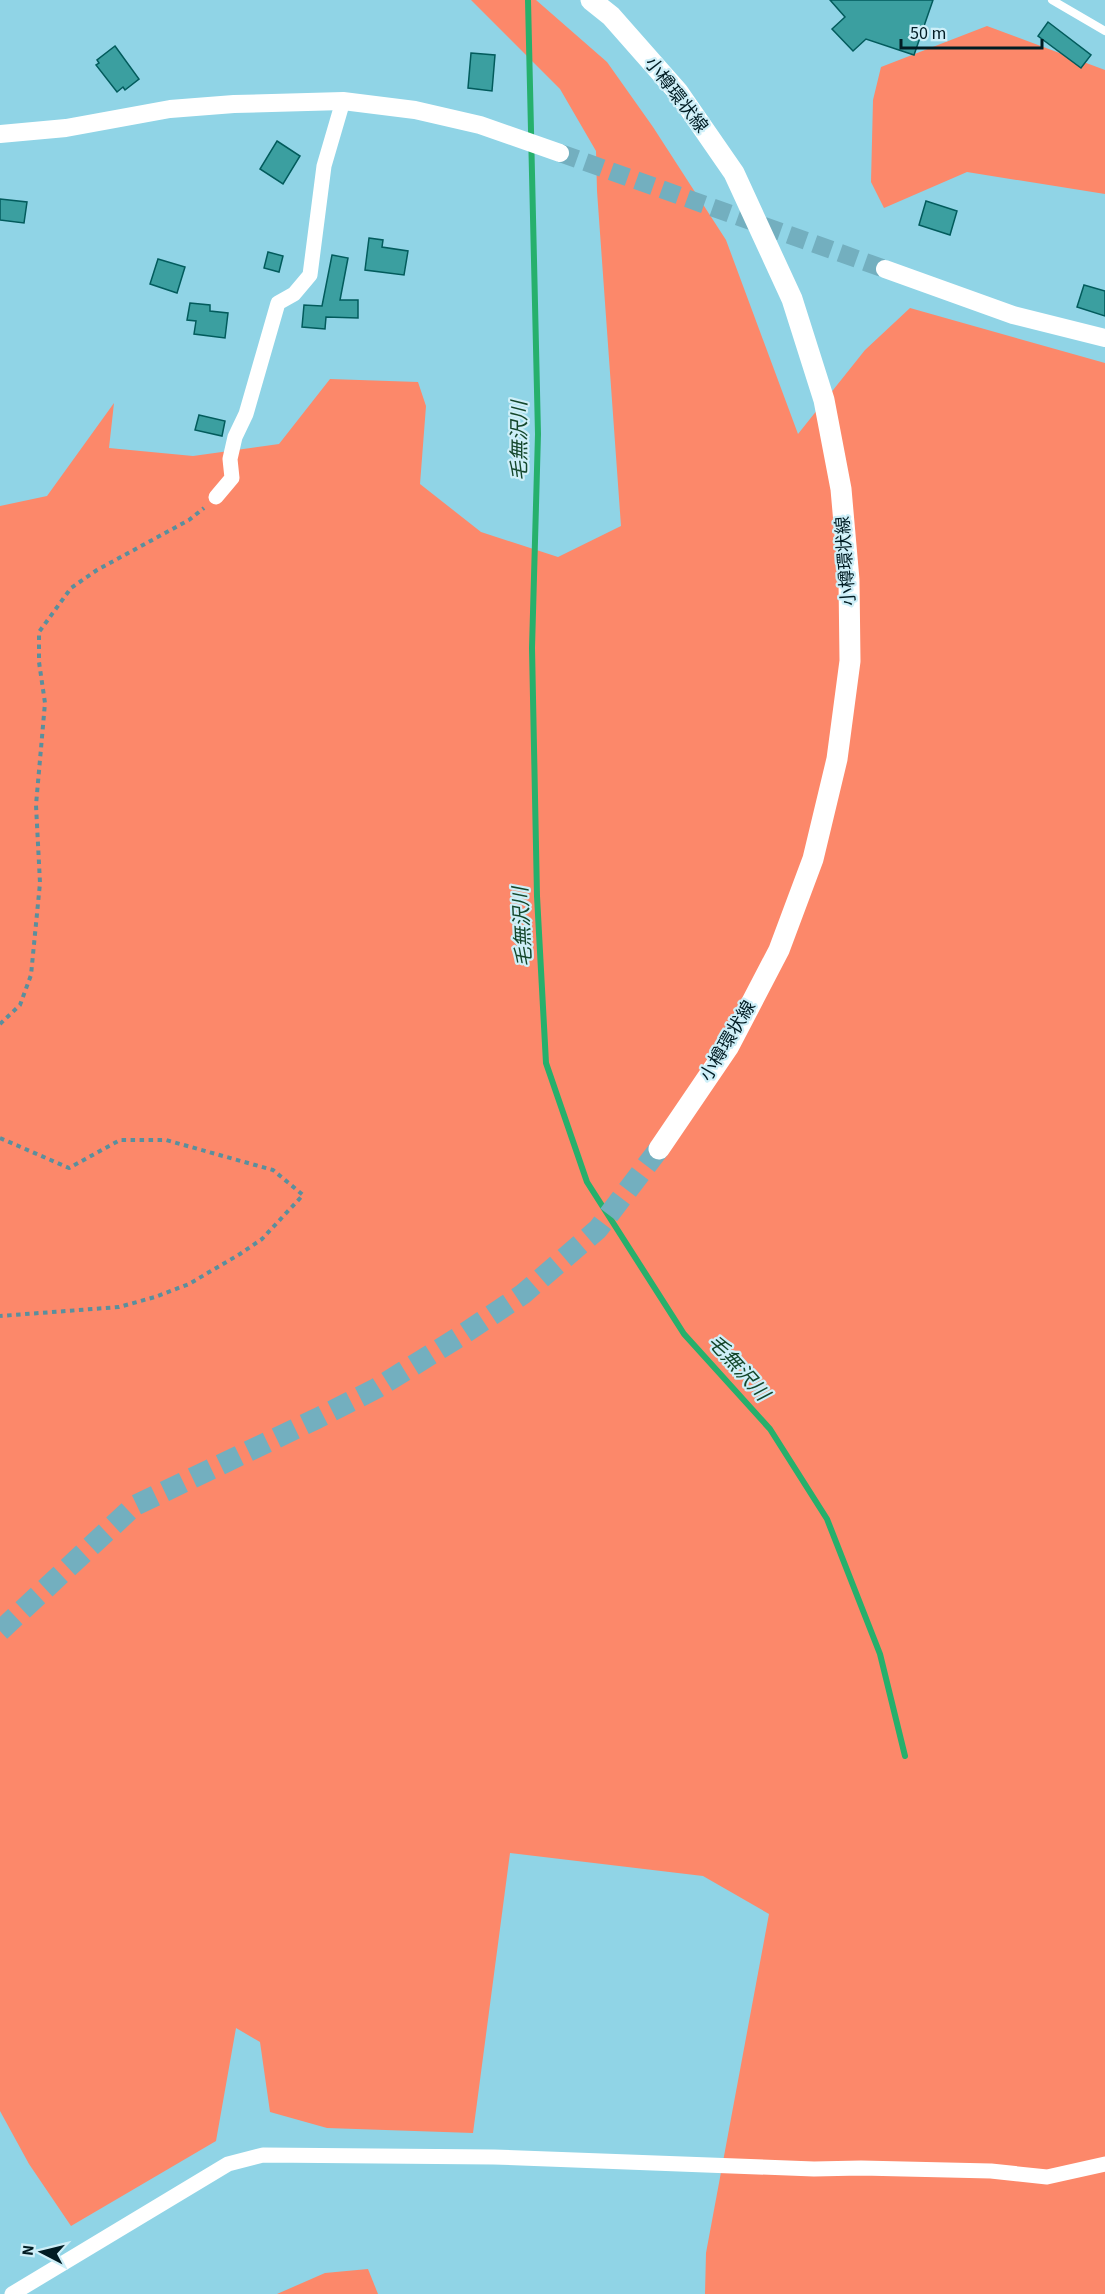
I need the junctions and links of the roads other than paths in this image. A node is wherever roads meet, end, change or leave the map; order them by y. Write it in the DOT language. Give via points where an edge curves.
graph roads {
  1 [pos="591,0"];
  2 [pos="1052,0"];
  3 [pos="1105,31"];
  4 [pos="343,101"];
  5 [pos="0,134"];
  6 [pos="560,153"];
  7 [pos="885,270"];
  8 [pos="1105,338"];
  9 [pos="216,497"];
  10 [pos="659,1149"];
  11 [pos="1105,2164"];
  12 [pos="12,2294"];
  1 -- 10 [label="main road, 小樽環状線" via="611,16 678,93 735,173 792,299 824,400 841,489 849,580 849,672 837,759 813,859 779,950 729,1046"];
  2 -- 3 [label="lane"];
  4 -- 5 [label="street" via="171,109 66,128"];
  4 -- 6 [label="street" via="415,110 480,125"];
  4 -- 9 [label="street" via="324,166 310,275 294,294 278,303 246,414 235,437 230,459 232,478"];
  7 -- 8 [label="street" via="1013,315"];
  11 -- 12 [label="street" via="1047,2177 991,2171 494,2157 263,2155 228,2164"];
}
